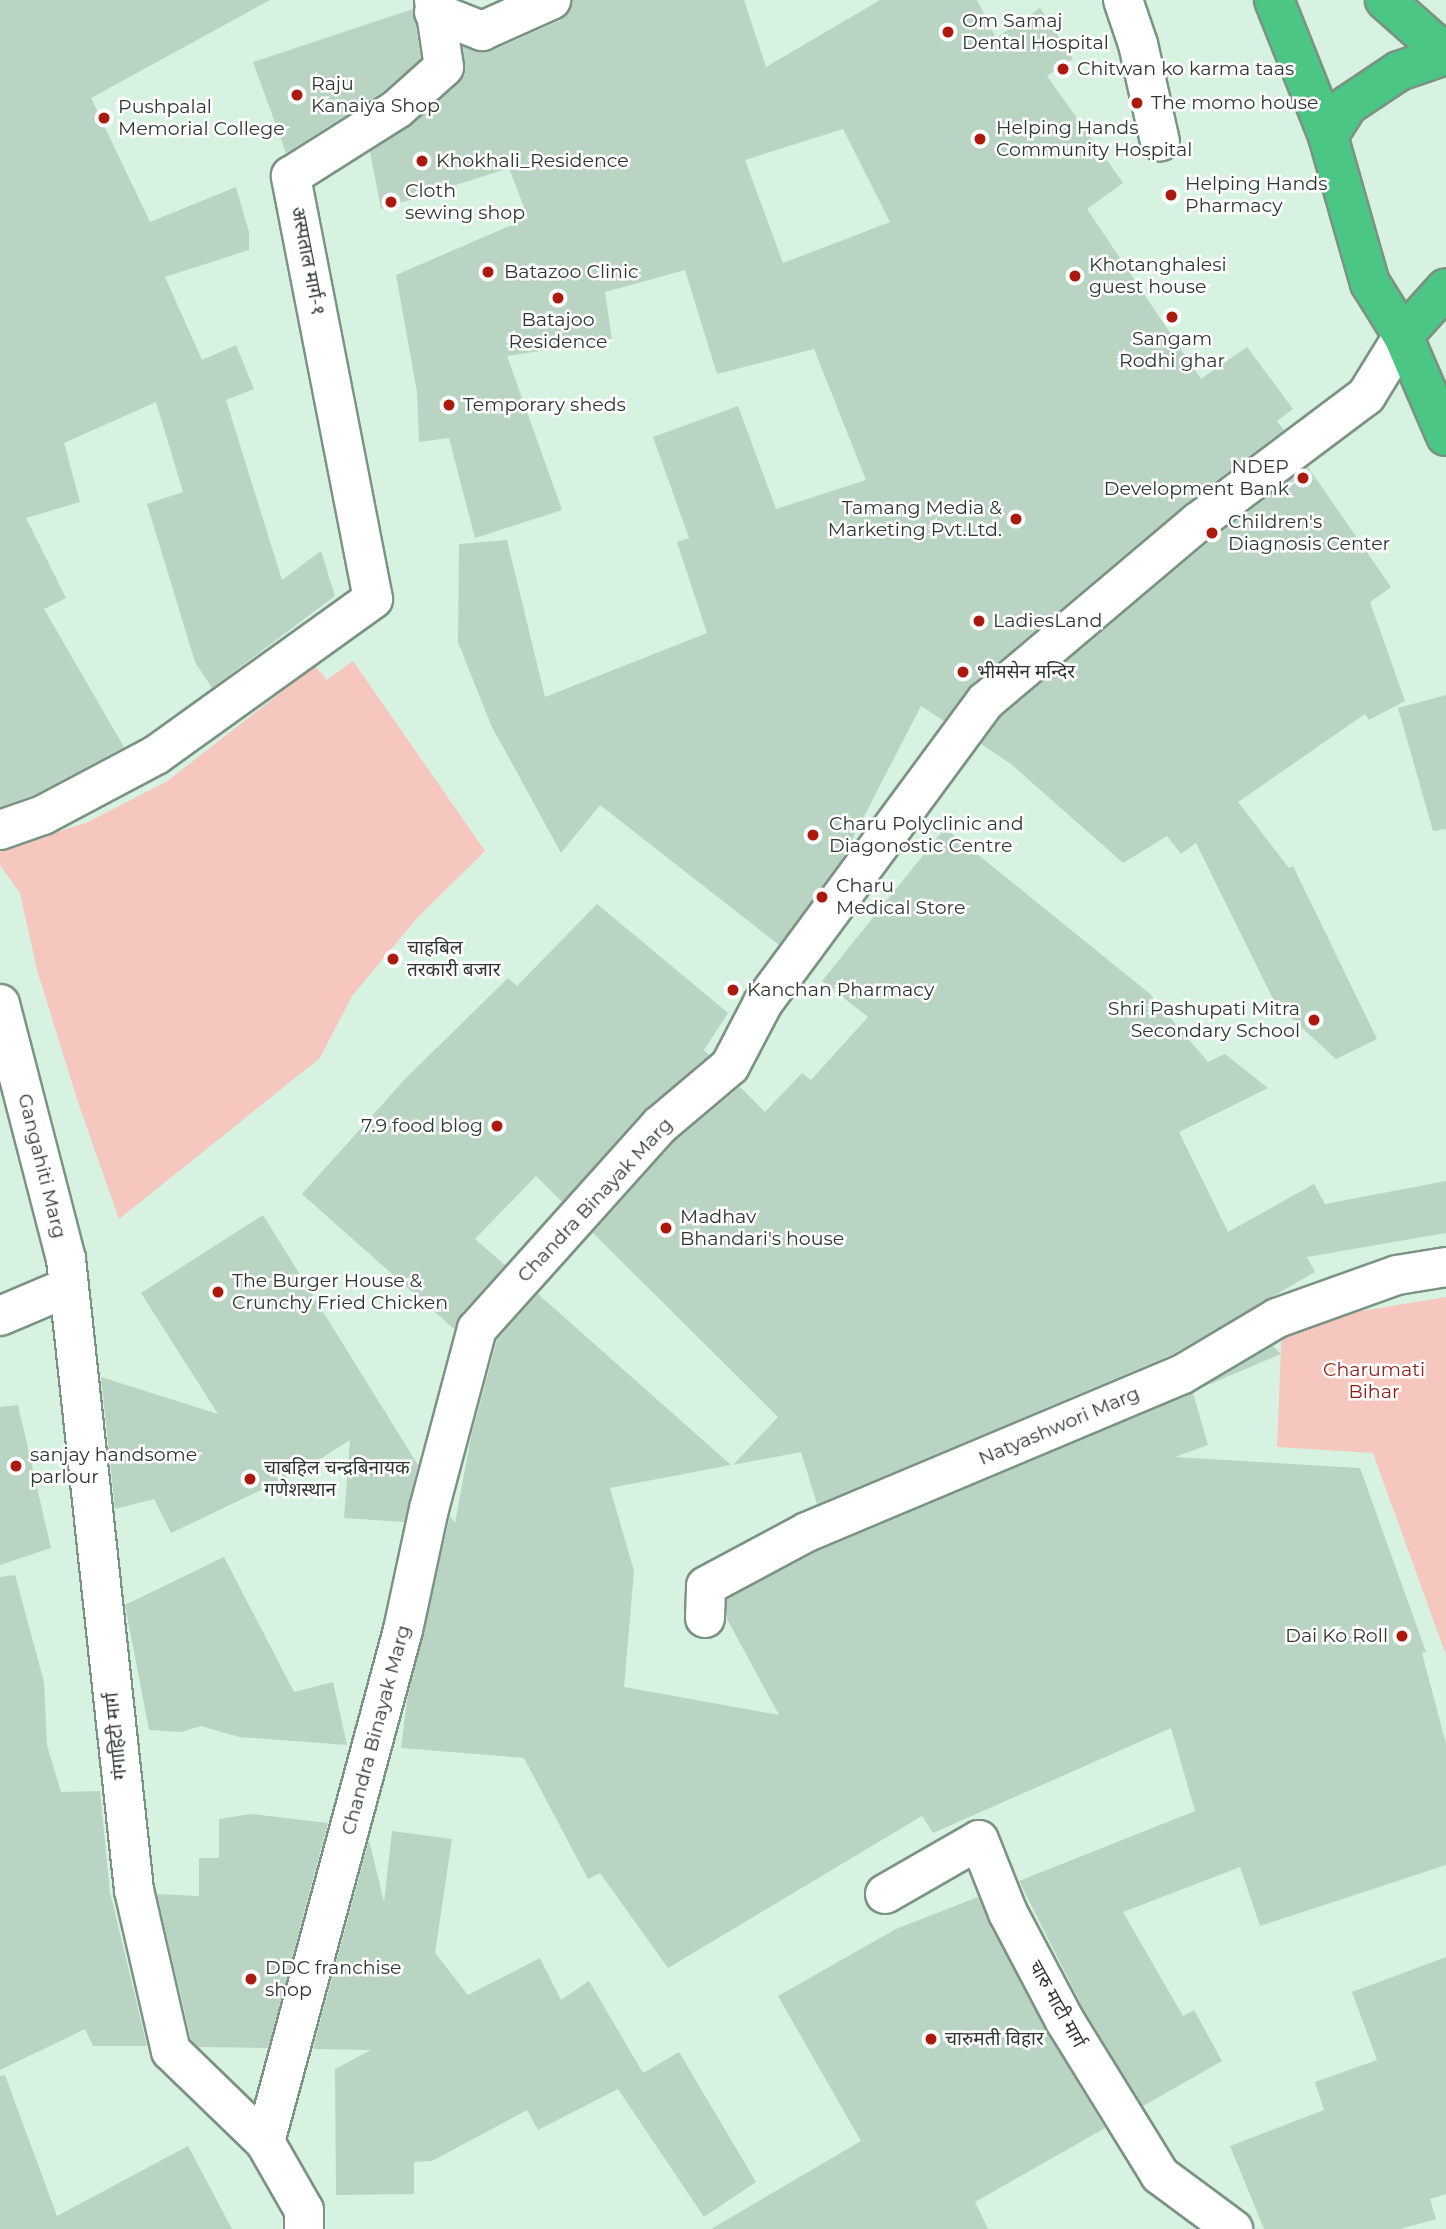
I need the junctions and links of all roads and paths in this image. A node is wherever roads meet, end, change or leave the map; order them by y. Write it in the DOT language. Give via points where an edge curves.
graph roads {
  1 [pos="551,0"];
  2 [pos="1123,0"];
  3 [pos="1274,0"];
  4 [pos="1385,0"];
  5 [pos="434,6"];
  6 [pos="1446,55"];
  7 [pos="1328,136"];
  8 [pos="1160,142"];
  9 [pos="1446,288"];
  10 [pos="1403,336"];
  11 [pos="1446,436"];
  12 [pos="0,830"];
  13 [pos="0,1004"];
  14 [pos="1446,1267"];
  15 [pos="66,1289"];
  16 [pos="0,1316"];
  17 [pos="705,1618"];
  18 [pos="885,1894"];
  19 [pos="265,2142"];
  20 [pos="304,2229"];
  21 [pos="1233,2229"];
  1 -- 5 [label="street" via="482,31"];
  2 -- 8 [label="street"];
  3 -- 7 [label="highway"];
  4 -- 6 [label="highway"];
  5 -- 12 [label="street, अस्पताल मार्ग-१" via="444,67 397,109 291,176 373,599 156,755 43,814"];
  6 -- 7 [label="highway" via="1399,71 1348,104"];
  7 -- 10 [label="highway" via="1370,283"];
  9 -- 10 [label="highway"];
  10 -- 11 [label="highway"];
  10 -- 19 [label="street, Chandra Binayak Marg" via="1366,396 1198,522 986,701 763,1003 730,1066 659,1126 477,1329 403,1630"];
  13 -- 15 [label="street, Gangahiti Marg" via="65,1259"];
  14 -- 17 [label="street, Natyashwori Marg" via="1398,1275 1277,1318 1181,1375 807,1532 727,1579 706,1586"];
  15 -- 16 [label="street"];
  15 -- 19 [label="street, गंगाहिटी मार्ग" via="134,1890 171,2051"];
  18 -- 21 [label="street, चारु माटी मार्ग" via="979,1840 1008,1913 1065,2021 1160,2175"];
  19 -- 20 [label="street" via="304,2210"];
}
